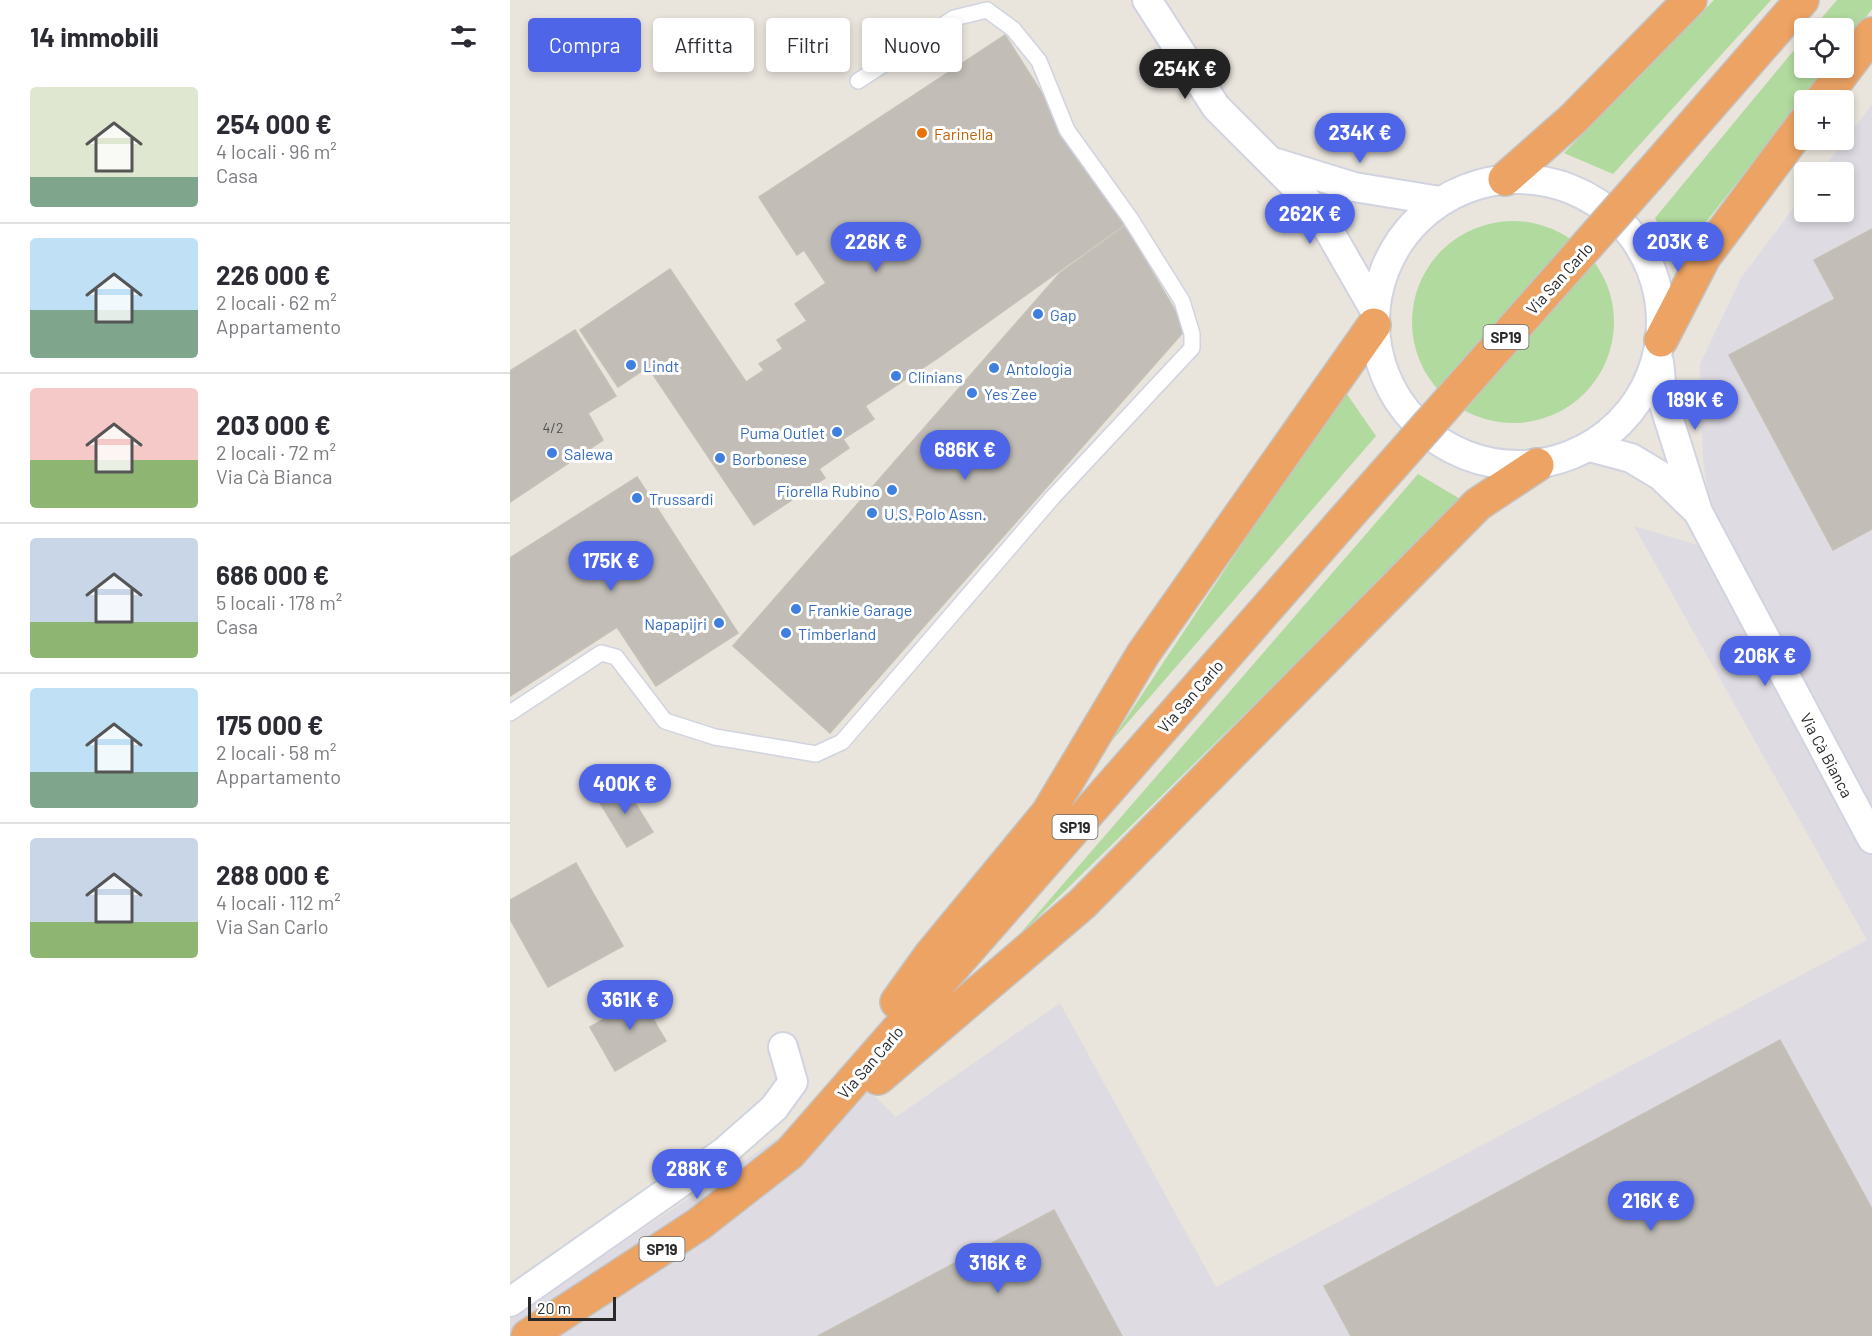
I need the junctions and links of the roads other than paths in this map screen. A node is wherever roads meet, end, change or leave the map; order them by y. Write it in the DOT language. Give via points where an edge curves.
graph roads {
  1 [pos="1147,0"];
  2 [pos="1690,0"];
  3 [pos="1802,0"];
  4 [pos="1872,34"];
  5 [pos="858,81"];
  6 [pos="1830,90"];
  7 [pos="1794,136"];
  8 [pos="1271,161"];
  9 [pos="1505,179"];
  10 [pos="1440,201"];
  11 [pos="1374,317"];
  12 [pos="1660,348"];
  13 [pos="1590,447"];
  14 [pos="1538,465"];
  15 [pos="1698,512"];
  16 [pos="510,713"];
  17 [pos="1872,839"];
  18 [pos="783,1047"];
  19 [pos="790,1153"];
  20 [pos="510,1302"];
  21 [pos="528,1336"];
  1 -- 8 [label="street" via="1216,107"];
  2 -- 9 [label="highway" via="1573,119"];
  3 -- 19 [label="highway, Via San Carlo / SP19, bridge"];
  4 -- 6 [label="highway"];
  5 -- 16 [label="lane" via="954,18 987,10 1013,29 1039,61 1067,130 1130,218 1182,301 1192,348 1053,497 842,742 816,754 715,737 665,721 616,657 601,653"];
  7 -- 12 [label="highway" via="1704,257"];
  8 -- 10 [label="street" via="1354,187"];
  8 -- 11 [label="street" via="1328,229"];
  9 -- 10 [label="street" via="1471,186"];
  9 -- 12 [label="street" via="1537,180 1568,188 1597,202 1621,222 1641,248 1654,277 1661,308"];
  10 -- 11 [label="street" via="1415,222 1395,248 1381,277"];
  11 -- 14 [label="street" via="1381,365 1398,401 1424,432 1458,453 1497,465"];
  11 -- 19 [label="highway" via="1143,654 1048,813 930,956"];
  12 -- 13 [label="street" via="1649,384 1634,409"];
  12 -- 15 [label="street, Via Cà Bianca" via="1663,400"];
  13 -- 14 [label="street" via="1565,459"];
  13 -- 15 [label="street, Via Cà Bianca" via="1631,458 1661,476"];
  14 -- 19 [label="highway" via="1478,504 1082,904"];
  15 -- 17 [label="street, Via Cà Bianca"];
  18 -- 20 [label="street" via="793,1082 774,1108 724,1152"];
  19 -- 21 [label="highway, Via San Carlo / SP19" via="699,1224"];
}
